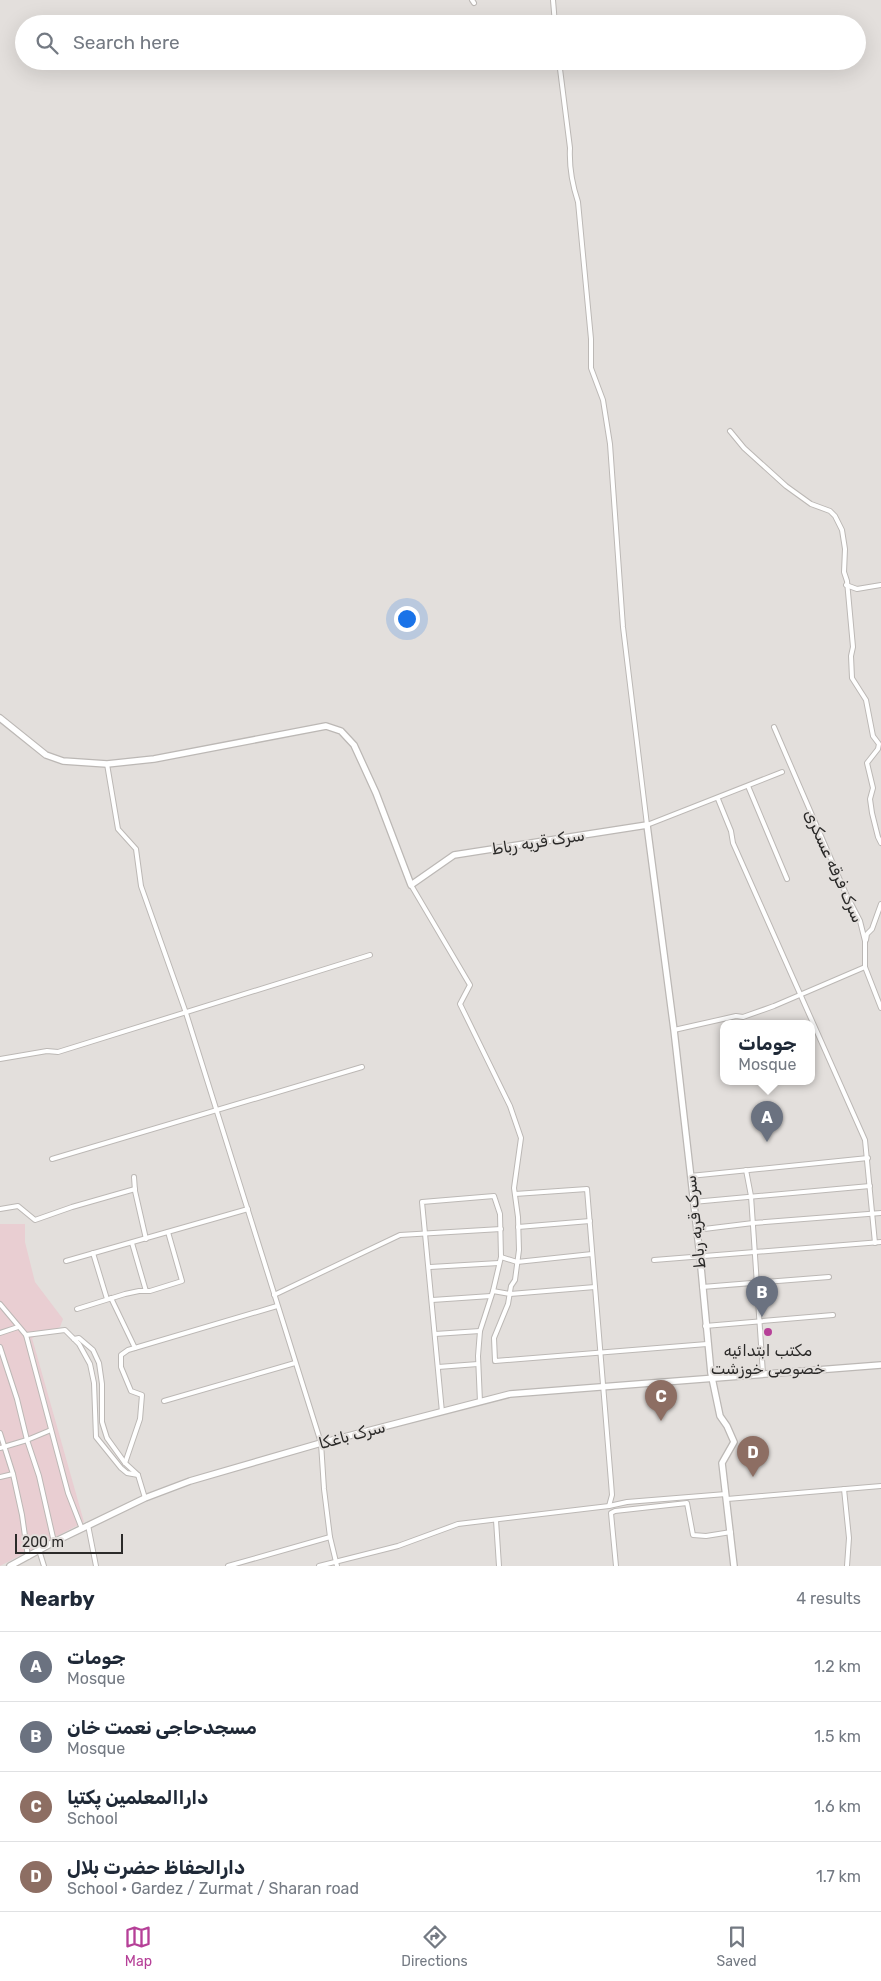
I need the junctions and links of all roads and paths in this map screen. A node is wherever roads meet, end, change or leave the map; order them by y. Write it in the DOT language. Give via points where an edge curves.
graph roads {
  1 [pos="553,0"];
  2 [pos="554,15"];
  3 [pos="560,70"];
  4 [pos="730,431"];
  5 [pos="846,585"];
  6 [pos="881,585"];
  7 [pos="0,718"];
  8 [pos="774,727"];
  9 [pos="107,764"];
  10 [pos="782,772"];
  11 [pos="748,786"];
  12 [pos="718,799"];
  13 [pos="647,825"];
  14 [pos="881,843"];
  15 [pos="787,879"];
  16 [pos="411,885"];
  17 [pos="881,904"];
  18 [pos="865,941"];
  19 [pos="370,956"];
  20 [pos="865,967"];
  21 [pos="800,994"];
  22 [pos="881,1008"];
  23 [pos="186,1013"];
  24 [pos="812,1020"];
  25 [pos="815,1028"];
  26 [pos="674,1030"];
  27 [pos="0,1059"];
  28 [pos="362,1067"];
  29 [pos="217,1111"];
  30 [pos="868,1158"];
  31 [pos="52,1159"];
  32 [pos="746,1170"];
  33 [pos="690,1176"];
  34 [pos="134,1177"];
  35 [pos="870,1186"];
  36 [pos="135,1189"];
  37 [pos="515,1194"];
  38 [pos="751,1196"];
  39 [pos="693,1202"];
  40 [pos="0,1209"];
  41 [pos="248,1209"];
  42 [pos="881,1213"];
  43 [pos="872,1214"];
  44 [pos="590,1220"];
  45 [pos="753,1223"];
  46 [pos="518,1227"];
  47 [pos="500,1229"];
  48 [pos="696,1230"];
  49 [pos="168,1232"];
  50 [pos="426,1235"];
  51 [pos="146,1238"];
  52 [pos="132,1242"];
  53 [pos="881,1242"];
  54 [pos="874,1243"];
  55 [pos="755,1252"];
  56 [pos="93,1254"];
  57 [pos="592,1254"];
  58 [pos="501,1257"];
  59 [pos="700,1257"];
  60 [pos="654,1260"];
  61 [pos="66,1261"];
  62 [pos="500,1262"];
  63 [pos="517,1262"];
  64 [pos="430,1267"];
  65 [pos="828,1277"];
  66 [pos="758,1281"];
  67 [pos="595,1287"];
  68 [pos="702,1287"];
  69 [pos="146,1291"];
  70 [pos="492,1293"];
  71 [pos="510,1294"];
  72 [pos="274,1295"];
  73 [pos="109,1299"];
  74 [pos="432,1300"];
  75 [pos="0,1304"];
  76 [pos="277,1306"];
  77 [pos="77,1309"];
  78 [pos="833,1315"];
  79 [pos="760,1322"];
  80 [pos="705,1326"];
  81 [pos="18,1327"];
  82 [pos="480,1331"];
  83 [pos="0,1333"];
  84 [pos="436,1334"];
  85 [pos="26,1335"];
  86 [pos="74,1339"];
  87 [pos="707,1344"];
  88 [pos="0,1347"];
  89 [pos="135,1348"];
  90 [pos="600,1353"];
  91 [pos="295,1363"];
  92 [pos="478,1364"];
  93 [pos="881,1365"];
  94 [pos="438,1366"];
  95 [pos="763,1374"];
  96 [pos="713,1378"];
  97 [pos="604,1386"];
  98 [pos="164,1400"];
  99 [pos="480,1402"];
  100 [pos="442,1412"];
  101 [pos="51,1430"];
  102 [pos="0,1433"];
  103 [pos="27,1440"];
  104 [pos="321,1443"];
  105 [pos="2,1447"];
  106 [pos="125,1463"];
  107 [pos="13,1474"];
  108 [pos="138,1475"];
  109 [pos="0,1477"];
  110 [pos="881,1486"];
  111 [pos="844,1489"];
  112 [pos="727,1496"];
  113 [pos="144,1498"];
  114 [pos="609,1506"];
  115 [pos="496,1520"];
  116 [pos="88,1525"];
  117 [pos="82,1529"];
  118 [pos="731,1532"];
  119 [pos="330,1537"];
  120 [pos="54,1542"];
  121 [pos="39,1550"];
  122 [pos="28,1557"];
  123 [pos="336,1561"];
  124 [pos="10,1566"];
  125 [pos="44,1566"];
  126 [pos="96,1566"];
  127 [pos="228,1566"];
  128 [pos="319,1566"];
  129 [pos="337,1566"];
  130 [pos="499,1566"];
  131 [pos="616,1566"];
  132 [pos="734,1566"];
  133 [pos="847,1566"];
  1 -- 2 [label="street"];
  3 -- 13 [label="street" via="569,162 578,202 591,368 603,400 610,444 623,627"];
  4 -- 5 [label="street" via="786,486 835,516 842,530"];
  5 -- 6 [label="street" via="857,589"];
  5 -- 14 [label="street" via="853,646 852,678 866,700 873,736 879,744 867,763 873,788 870,799 872,813"];
  7 -- 9 [label="street" via="46,754 63,761"];
  8 -- 18 [label="street, سرک فرقه عسکری" via="860,921"];
  9 -- 16 [label="street" via="154,759 326,726 341,731 354,745 376,792"];
  9 -- 23 [label="street" via="118,829 136,849 141,886"];
  10 -- 11 [label="street"];
  11 -- 12 [label="street"];
  11 -- 15 [label="street"];
  12 -- 13 [label="street"];
  12 -- 21 [label="street" via="733,843"];
  13 -- 16 [label="street, سرک قریه رباط" via="454,855"];
  13 -- 26 [label="street, سرک قریه رباط"];
  16 -- 37 [label="street" via="470,985 460,1004 510,1106 521,1138"];
  17 -- 18 [label="street"];
  18 -- 20 [label="street, سرک فرقه عسکری"];
  19 -- 23 [label="street"];
  20 -- 21 [label="street"];
  20 -- 22 [label="street, سرک فرقه عسکری"];
  21 -- 24 [label="street"];
  21 -- 26 [label="street" via="743,1017"];
  23 -- 27 [label="street" via="58,1052"];
  23 -- 29 [label="street"];
  25 -- 30 [label="street" via="865,1140"];
  26 -- 33 [label="street, سرک قریه رباط"];
  28 -- 29 [label="street"];
  29 -- 31 [label="street"];
  29 -- 41 [label="street"];
  30 -- 32 [label="street"];
  30 -- 35 [label="street"];
  32 -- 33 [label="street"];
  32 -- 38 [label="street"];
  33 -- 39 [label="street, سرک قریه رباط"];
  34 -- 36 [label="street"];
  35 -- 38 [label="street"];
  35 -- 43 [label="street"];
  36 -- 40 [label="street" via="35,1220 18,1206"];
  36 -- 51 [label="street"];
  37 -- 44 [label="street" via="587,1189"];
  37 -- 46 [label="street"];
  38 -- 39 [label="street"];
  38 -- 45 [label="street"];
  39 -- 48 [label="street, سرک قریه رباط"];
  41 -- 49 [label="street"];
  41 -- 72 [label="street"];
  42 -- 43 [label="street"];
  43 -- 45 [label="street"];
  43 -- 54 [label="street"];
  44 -- 46 [label="street"];
  44 -- 57 [label="street"];
  45 -- 48 [label="street"];
  45 -- 55 [label="street"];
  46 -- 63 [label="street"];
  47 -- 50 [label="street"];
  47 -- 50 [label="street" via="500,1214 494,1196 449,1199 422,1202"];
  47 -- 58 [label="street"];
  48 -- 59 [label="street, سرک قریه رباط"];
  49 -- 51 [label="street"];
  49 -- 69 [label="street" via="183,1279"];
  50 -- 64 [label="street"];
  50 -- 72 [label="street" via="400,1235"];
  51 -- 52 [label="street"];
  52 -- 56 [label="street"];
  52 -- 69 [label="street"];
  53 -- 54 [label="street"];
  54 -- 55 [label="street"];
  55 -- 59 [label="street"];
  55 -- 66 [label="street"];
  56 -- 61 [label="street"];
  56 -- 73 [label="street"];
  57 -- 63 [label="street"];
  57 -- 67 [label="street"];
  58 -- 62 [label="street"];
  58 -- 63 [label="street"];
  59 -- 60 [label="street"];
  59 -- 68 [label="street, سرک قریه رباط"];
  62 -- 64 [label="street"];
  62 -- 70 [label="street"];
  63 -- 71 [label="street"];
  64 -- 74 [label="street"];
  65 -- 66 [label="street"];
  66 -- 68 [label="street"];
  66 -- 79 [label="street"];
  67 -- 71 [label="street"];
  67 -- 90 [label="street"];
  68 -- 80 [label="street, سرک قریه رباط"];
  69 -- 73 [label="street"];
  70 -- 71 [label="street"];
  70 -- 74 [label="street"];
  70 -- 82 [label="street"];
  71 -- 90 [label="street" via="494,1338 495,1361"];
  72 -- 76 [label="street"];
  73 -- 77 [label="street"];
  73 -- 89 [label="street"];
  74 -- 84 [label="street"];
  75 -- 81 [label="street"];
  76 -- 89 [label="street"];
  76 -- 91 [label="street"];
  78 -- 79 [label="street"];
  79 -- 80 [label="street"];
  79 -- 95 [label="street"];
  80 -- 87 [label="street, سرک قریه رباط"];
  81 -- 83 [label="street"];
  81 -- 85 [label="street"];
  82 -- 84 [label="street"];
  82 -- 92 [label="street"];
  84 -- 94 [label="street"];
  85 -- 86 [label="street" via="65,1330"];
  85 -- 101 [label="street"];
  86 -- 106 [label="street" via="79,1338 93,1350 99,1363 106,1438"];
  86 -- 108 [label="street" via="90,1364 96,1438 121,1468"];
  87 -- 90 [label="street"];
  87 -- 96 [label="street, سرک قریه رباط"];
  88 -- 103 [label="street"];
  89 -- 106 [label="street" via="121,1355 121,1367 131,1391 142,1396 140,1419"];
  90 -- 97 [label="street"];
  91 -- 98 [label="street"];
  91 -- 104 [label="street"];
  92 -- 94 [label="street"];
  92 -- 99 [label="street"];
  93 -- 95 [label="street, سرک باغکا"];
  94 -- 100 [label="street"];
  95 -- 96 [label="street, سرک باغکا"];
  96 -- 97 [label="street, سرک باغکا"];
  96 -- 112 [label="street, سرک قریه رباط" via="720,1416 734,1442 722,1463"];
  97 -- 99 [label="street, سرک باغکا" via="510,1394"];
  97 -- 114 [label="street" via="612,1495"];
  99 -- 100 [label="street, سرک باغکا"];
  100 -- 104 [label="street, سرک باغکا"];
  101 -- 103 [label="street"];
  101 -- 117 [label="street" via="68,1493"];
  102 -- 105 [label="street"];
  103 -- 105 [label="street"];
  103 -- 120 [label="street"];
  104 -- 113 [label="street, سرک باغکا" via="190,1481"];
  104 -- 119 [label="street"];
  105 -- 107 [label="street"];
  106 -- 108 [label="street"];
  107 -- 109 [label="street"];
  107 -- 122 [label="street"];
  108 -- 113 [label="street"];
  110 -- 111 [label="street"];
  111 -- 112 [label="street"];
  111 -- 133 [label="street"];
  112 -- 114 [label="street"];
  112 -- 118 [label="street"];
  113 -- 116 [label="street, سرک باغکا"];
  114 -- 115 [label="street"];
  115 -- 123 [label="street" via="458,1524 398,1546"];
  115 -- 130 [label="street"];
  116 -- 117 [label="street, سرک باغکا"];
  116 -- 126 [label="street"];
  117 -- 120 [label="street, سرک باغکا"];
  118 -- 131 [label="street" via="693,1535 687,1503 615,1511 611,1513"];
  118 -- 132 [label="street"];
  119 -- 123 [label="street"];
  119 -- 127 [label="street"];
  120 -- 121 [label="street, سرک باغکا"];
  121 -- 122 [label="street, سرک باغکا"];
  121 -- 125 [label="street"];
  122 -- 124 [label="street, سرک باغکا"];
  123 -- 128 [label="street"];
  123 -- 129 [label="street"];
}
